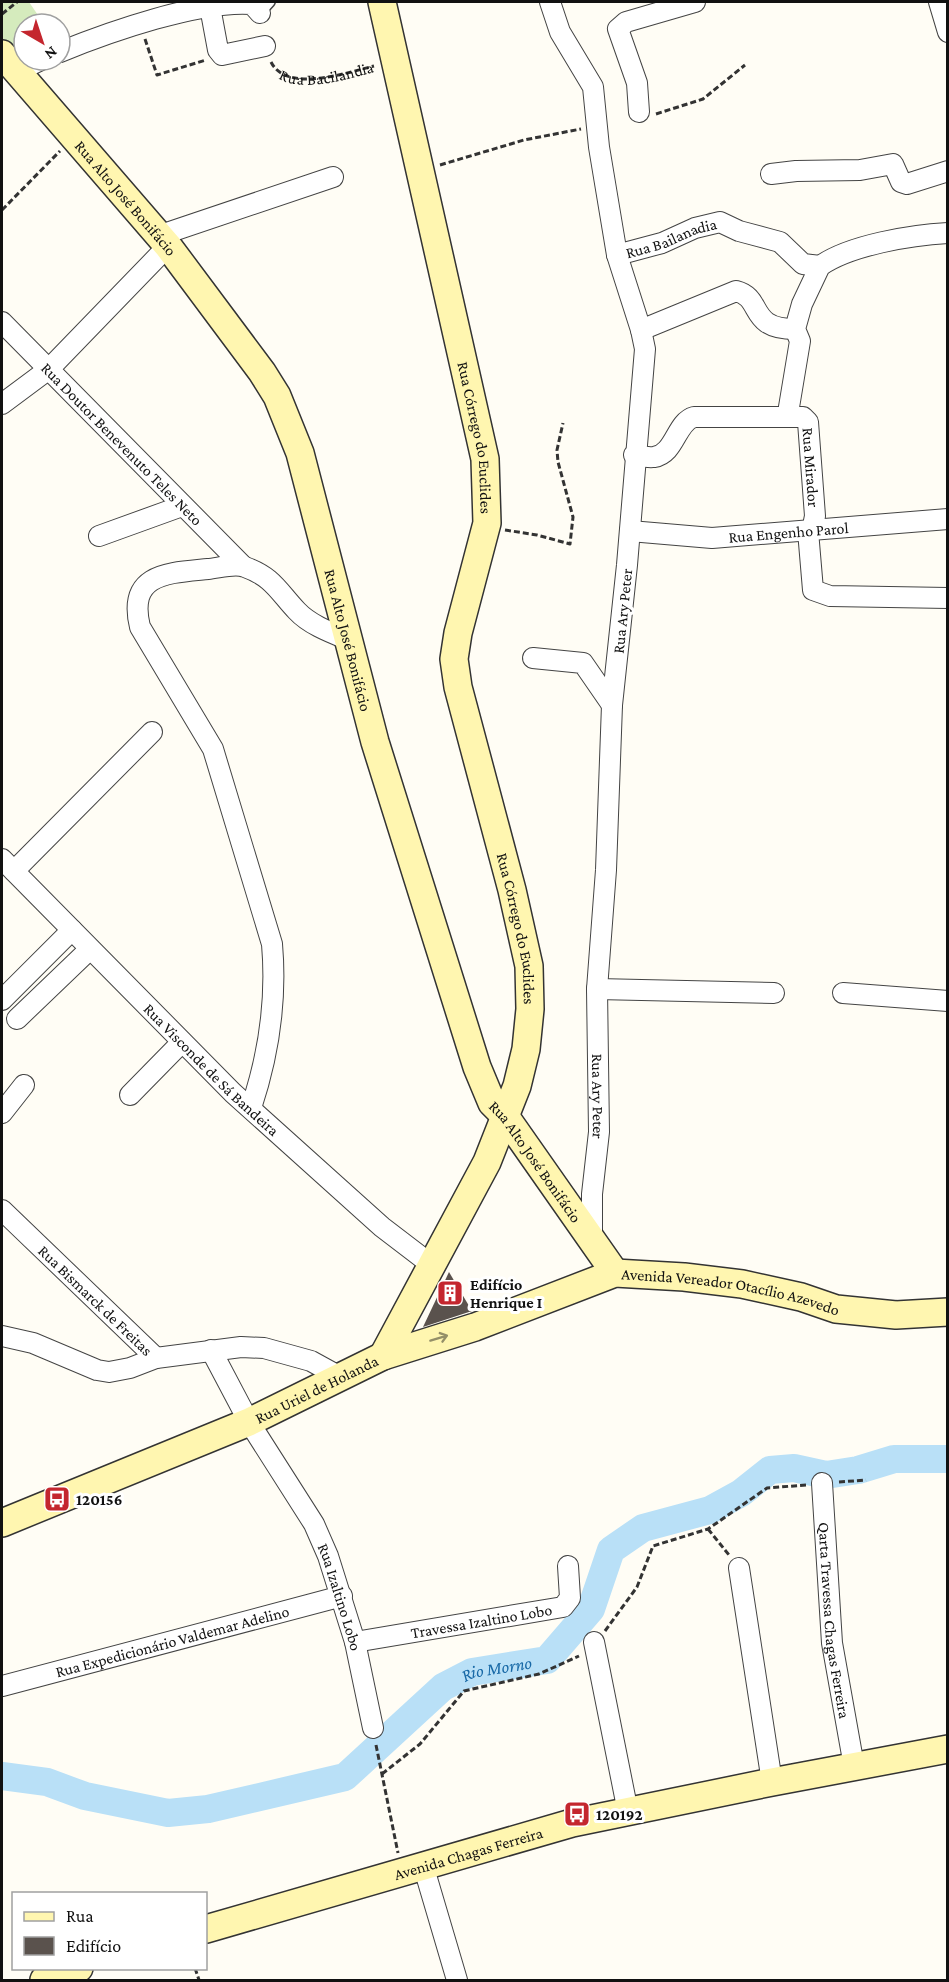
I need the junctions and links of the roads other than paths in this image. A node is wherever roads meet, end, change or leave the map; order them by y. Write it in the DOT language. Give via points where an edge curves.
graph roads {
  1 [pos="382,2"];
  2 [pos="550,2"];
  3 [pos="695,2"];
  4 [pos="939,2"];
  5 [pos="210,7"];
  6 [pos="265,7"];
  7 [pos="644,8"];
  8 [pos="947,26"];
  9 [pos="266,46"];
  10 [pos="72,48"];
  11 [pos="27,72"];
  12 [pos="639,112"];
  13 [pos="948,171"];
  14 [pos="771,174"];
  15 [pos="333,177"];
  16 [pos="948,233"];
  17 [pos="163,241"];
  18 [pos="617,255"];
  19 [pos="820,266"];
  20 [pos="795,329"];
  21 [pos="4,330"];
  22 [pos="641,330"];
  23 [pos="49,369"];
  24 [pos="2,404"];
  25 [pos="789,417"];
  26 [pos="634,455"];
  27 [pos="182,506"];
  28 [pos="948,519"];
  29 [pos="630,531"];
  30 [pos="808,531"];
  31 [pos="99,536"];
  32 [pos="242,566"];
  33 [pos="948,598"];
  34 [pos="349,640"];
  35 [pos="533,658"];
  36 [pos="612,705"];
  37 [pos="152,732"];
  38 [pos="8,865"];
  39 [pos="72,930"];
  40 [pos="90,949"];
  41 [pos="597,989"];
  42 [pos="774,993"];
  43 [pos="843,993"];
  44 [pos="2,1000"];
  45 [pos="948,1000"];
  46 [pos="17,1019"];
  47 [pos="183,1042"];
  48 [pos="24,1084"];
  49 [pos="130,1095"];
  50 [pos="251,1108"];
  51 [pos="2,1113"];
  52 [pos="505,1116"];
  53 [pos="2,1210"];
  54 [pos="592,1237"];
  55 [pos="433,1266"];
  56 [pos="615,1273"];
  57 [pos="948,1312"];
  58 [pos="2,1336"];
  59 [pos="211,1350"];
  60 [pos="383,1356"];
  61 [pos="156,1358"];
  62 [pos="342,1378"];
  63 [pos="249,1422"];
  64 [pos="822,1484"];
  65 [pos="2,1523"];
  66 [pos="568,1566"];
  67 [pos="740,1568"];
  68 [pos="342,1596"];
  69 [pos="355,1642"];
  70 [pos="594,1642"];
  71 [pos="2,1686"];
  72 [pos="373,1728"];
  73 [pos="947,1749"];
  74 [pos="853,1762"];
  75 [pos="772,1782"];
  76 [pos="628,1812"];
  77 [pos="412,1868"];
  78 [pos="207,1929"];
  79 [pos="73,1970"];
  80 [pos="44,1980"];
  81 [pos="457,1980"];
  1 -- 52 [label="main road, Rua Córrego do Euclides" via="485,459 486,528 454,659 529,966 526,1049"];
  2 -- 18 [label="street, Rua Ary Peter" via="560,32 590,78"];
  3 -- 7 [label="street"];
  4 -- 8 [label="street"];
  5 -- 6 [label="street"];
  5 -- 9 [label="street" via="221,54"];
  5 -- 10 [label="street"];
  7 -- 12 [label="street" via="618,29 637,83"];
  11 -- 17 [label="main road, Rua Alto José Bonifácio" via="74,136"];
  13 -- 14 [label="street" via="907,184 901,182 893,164 860,170"];
  15 -- 17 [label="street"];
  16 -- 19 [label="street" via="850,252"];
  17 -- 23 [label="street"];
  17 -- 34 [label="main road, Rua Alto José Bonifácio" via="277,396 300,453"];
  18 -- 19 [label="street, Rua Bailanadia" via="720,222 780,242 803,264"];
  18 -- 22 [label="street, Rua Ary Peter"];
  19 -- 20 [label="street, Rua Mirador"];
  20 -- 22 [label="street" via="768,324 759,318 750,299 736,291"];
  20 -- 25 [label="street, Rua Mirador" via="800,341"];
  21 -- 23 [label="street, Rua Doutor Benevenuto Teles Neto"];
  22 -- 26 [label="street, Rua Ary Peter" via="645,350"];
  23 -- 24 [label="street"];
  23 -- 27 [label="street, Rua Doutor Benevenuto Teles Neto"];
  25 -- 26 [label="street" via="694,417 685,422 669,447 658,455"];
  25 -- 30 [label="street, Rua Mirador" via="803,417 808,422 815,516"];
  26 -- 29 [label="street, Rua Ary Peter"];
  27 -- 31 [label="street"];
  27 -- 32 [label="street, Rua Doutor Benevenuto Teles Neto"];
  28 -- 30 [label="street, Rua Engenho Parol"];
  29 -- 30 [label="street, Rua Engenho Parol" via="712,538"];
  29 -- 36 [label="street, Rua Ary Peter"];
  30 -- 33 [label="street, Rua Mirador" via="812,588 819,594"];
  32 -- 34 [label="street" via="268,579 308,619"];
  32 -- 50 [label="street" via="166,573 152,579 143,588 136,613 140,627 213,749 272,944 275,976 266,1065"];
  34 -- 52 [label="main road, Rua Alto José Bonifácio" via="375,742 468,1041 492,1103"];
  35 -- 36 [label="street" via="583,663"];
  36 -- 41 [label="street, Rua Ary Peter"];
  37 -- 38 [label="street"];
  38 -- 39 [label="street, Rua Visconde de Sá Bandeira"];
  39 -- 40 [label="street, Rua Visconde de Sá Bandeira"];
  39 -- 44 [label="street"];
  40 -- 46 [label="street"];
  40 -- 47 [label="street, Rua Visconde de Sá Bandeira"];
  41 -- 42 [label="street"];
  41 -- 54 [label="street, Rua Ary Peter" via="599,1132"];
  43 -- 45 [label="street"];
  47 -- 49 [label="street"];
  47 -- 50 [label="street, Rua Visconde de Sá Bandeira"];
  48 -- 51 [label="street"];
  50 -- 55 [label="street, Rua Visconde de Sá Bandeira" via="382,1227"];
  52 -- 54 [label="main road, Rua Alto José Bonifácio"];
  52 -- 55 [label="main road, Rua Uriel de Holanda" via="487,1162"];
  53 -- 61 [label="street, Rua Bismarck de Freitas"];
  54 -- 56 [label="main road, Rua Alto José Bonifácio"];
  55 -- 60 [label="main road, Rua Uriel de Holanda"];
  56 -- 57 [label="main road, Avenida Vereador Otacílio Azevedo" via="742,1284 836,1309 896,1316"];
  60 -- 56 [label="main road, Avenida Vereador Otacílio Azevedo, one-way" via="476,1327"];
  58 -- 61 [label="street" via="33,1343 109,1372"];
  59 -- 61 [label="street, Rua Bismarck de Freitas"];
  59 -- 62 [label="street, Rua Bismarck de Freitas" via="264,1348 310,1361"];
  59 -- 63 [label="street, Rua Izaltino Lobo"];
  60 -- 62 [label="main road, Rua Uriel de Holanda"];
  62 -- 63 [label="main road, Rua Uriel de Holanda"];
  63 -- 65 [label="main road, Rua Uriel de Holanda"];
  63 -- 68 [label="street, Rua Izaltino Lobo" via="314,1524"];
  64 -- 74 [label="street, Qarta Travessa Chagas Ferreira" via="832,1643"];
  66 -- 69 [label="street, Travessa Izaltino Lobo" via="570,1598 563,1607"];
  67 -- 75 [label="street"];
  68 -- 69 [label="street, Rua Izaltino Lobo"];
  68 -- 71 [label="street, Rua Expedicionário Valdemar Adelino"];
  69 -- 72 [label="street, Rua Izaltino Lobo"];
  70 -- 76 [label="street"];
  73 -- 74 [label="main road, Avenida Chagas Ferreira"];
  74 -- 75 [label="main road, Avenida Chagas Ferreira"];
  75 -- 76 [label="main road, Avenida Chagas Ferreira"];
  76 -- 77 [label="main road, Avenida Chagas Ferreira" via="572,1823"];
  77 -- 78 [label="main road, Avenida Chagas Ferreira"];
  77 -- 81 [label="street"];
  79 -- 80 [label="main road"];
}
